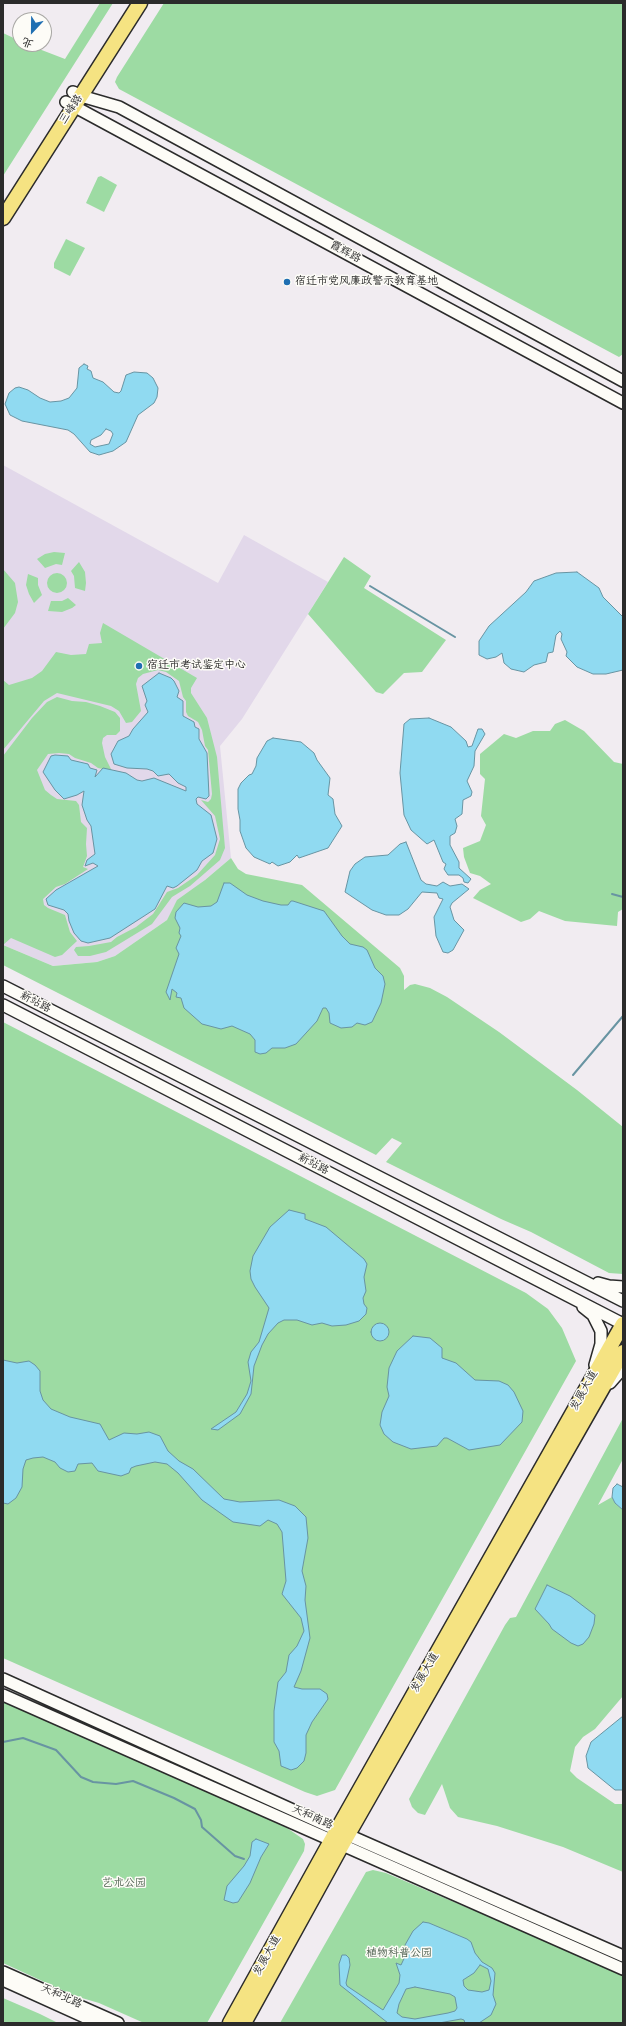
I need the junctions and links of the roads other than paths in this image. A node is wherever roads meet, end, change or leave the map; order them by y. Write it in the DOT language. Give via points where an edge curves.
graph roads {
  1 [pos="131,3"];
  2 [pos="140,3"];
  3 [pos="74,99"];
  4 [pos="3,202"];
  5 [pos="3,218"];
  6 [pos="623,381"];
  7 [pos="623,403"];
  8 [pos="3,986"];
  9 [pos="3,1005"];
  10 [pos="569,1273"];
  11 [pos="623,1287"];
  12 [pos="556,1290"];
  13 [pos="623,1301"];
  14 [pos="623,1324"];
  15 [pos="623,1352"];
  16 [pos="623,1368"];
  17 [pos="586,1404"];
  18 [pos="3,1678"];
  19 [pos="3,1695"];
  20 [pos="339,1837"];
  21 [pos="623,1956"];
  22 [pos="623,1969"];
  23 [pos="3,1972"];
  24 [pos="3,1980"];
  25 [pos="98,2023"];
  26 [pos="118,2023"];
  27 [pos="230,2023"];
  28 [pos="244,2023"];
  1 -- 3 [label="main road, 三峰路"];
  2 -- 3 [label="main road, 三峰路"];
  3 -- 4 [label="main road, 三峰路"];
  3 -- 5 [label="main road, 三峰路"];
  3 -- 6 [label="street, 霞辉路" via="119,107"];
  3 -- 7 [label="street, 霞辉路"];
  8 -- 10 [label="street, 新站路"];
  9 -- 12 [label="street, 新站路"];
  10 -- 11 [label="street" via="609,1286"];
  10 -- 13 [label="street, 新站路"];
  12 -- 14 [label="street, 新站路"];
  12 -- 17 [label="street" via="592,1315 601,1331 601,1344"];
  14 -- 17 [label="main road, 发展大道"];
  15 -- 17 [label="main road, 发展大道"];
  16 -- 17 [label="street"];
  17 -- 20 [label="main road, 发展大道"];
  18 -- 20 [label="street, 天和南路"];
  19 -- 20 [label="street, 天和南路"];
  20 -- 21 [label="street, 天和南路"];
  20 -- 22 [label="street, 天和南路"];
  20 -- 27 [label="main road, 发展大道"];
  20 -- 28 [label="main road, 发展大道"];
  23 -- 26 [label="street, 天和北路"];
  24 -- 25 [label="street, 天和北路"];
}
